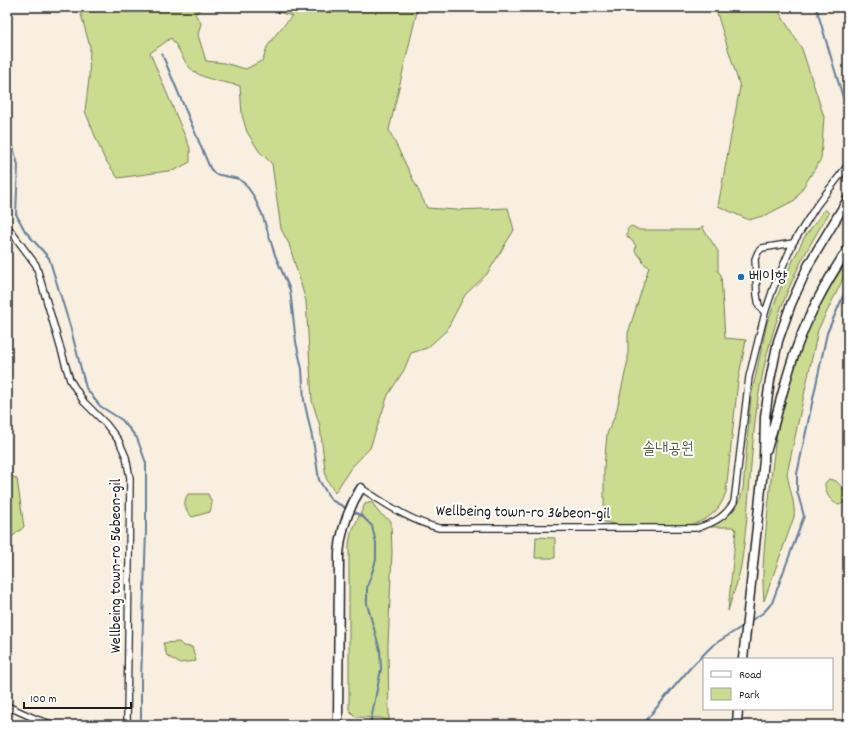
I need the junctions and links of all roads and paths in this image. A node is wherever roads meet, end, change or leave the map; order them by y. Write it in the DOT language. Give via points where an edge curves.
graph roads {
  1 [pos="848,165"];
  2 [pos="848,199"];
  3 [pos="7,226"];
  4 [pos="793,243"];
  5 [pos="848,249"];
  6 [pos="765,313"];
  7 [pos="764,460"];
  8 [pos="361,488"];
  9 [pos="743,658"];
  10 [pos="7,706"];
  11 [pos="738,710"];
  12 [pos="55,725"];
  13 [pos="127,725"];
  14 [pos="338,725"];
  15 [pos="737,725"];
  1 -- 4 [label="street, Wellbeing town-ro 36beon-gil" via="817,205"];
  2 -- 7 [label="main road" via="809,264 778,342 765,417"];
  3 -- 13 [label="street, Wellbeing town-ro 56beon-gil" via="36,265 70,380 84,402 119,441 126,457 130,478"];
  4 -- 6 [label="street, Wellbeing town-ro 36beon-gil"];
  4 -- 6 [label="street" via="762,248 755,259 759,306"];
  5 -- 7 [label="main road" via="820,294 803,332 782,393"];
  6 -- 8 [label="street, Wellbeing town-ro 36beon-gil" via="749,377 734,502 718,520 708,525 675,529 439,528 401,514"];
  7 -- 9 [label="main road"];
  8 -- 14 [label="main road, Wellbeing town-ro 36beon-gil" via="346,519 339,554"];
  10 -- 12 [label="street"];
  11 -- 15 [label="main road"];
}
